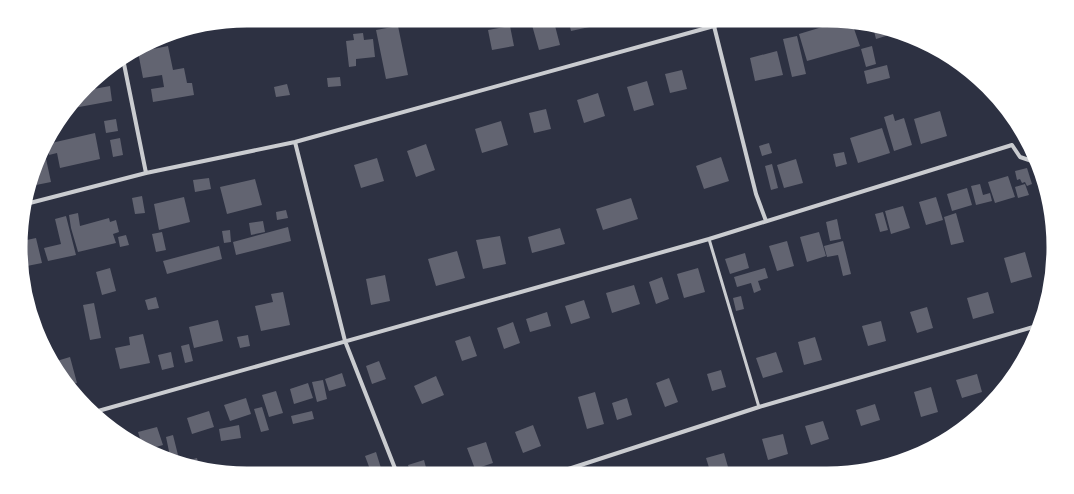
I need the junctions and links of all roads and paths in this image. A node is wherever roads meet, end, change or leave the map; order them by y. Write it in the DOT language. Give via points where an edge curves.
graph roads {
  1 [pos="717,25"];
  2 [pos="714,26"];
  3 [pos="124,62"];
  4 [pos="295,142"];
  5 [pos="1031,161"];
  6 [pos="146,173"];
  7 [pos="29,203"];
  8 [pos="766,221"];
  9 [pos="709,239"];
  10 [pos="1034,327"];
  11 [pos="345,341"];
  12 [pos="759,407"];
  13 [pos="98,411"];
  14 [pos="395,469"];
  15 [pos="568,469"];
  1 -- 2 [label="street"];
  2 -- 4 [label="street"];
  2 -- 8 [label="street" via="756,194"];
  3 -- 6 [label="street"];
  4 -- 6 [label="street"];
  4 -- 11 [label="street"];
  5 -- 8 [label="street" via="1020,157 1012,145"];
  6 -- 7 [label="street"];
  8 -- 9 [label="street"];
  9 -- 11 [label="street"];
  9 -- 12 [label="lane"];
  10 -- 12 [label="street"];
  11 -- 13 [label="street"];
  11 -- 14 [label="street"];
  12 -- 15 [label="street"];
}
